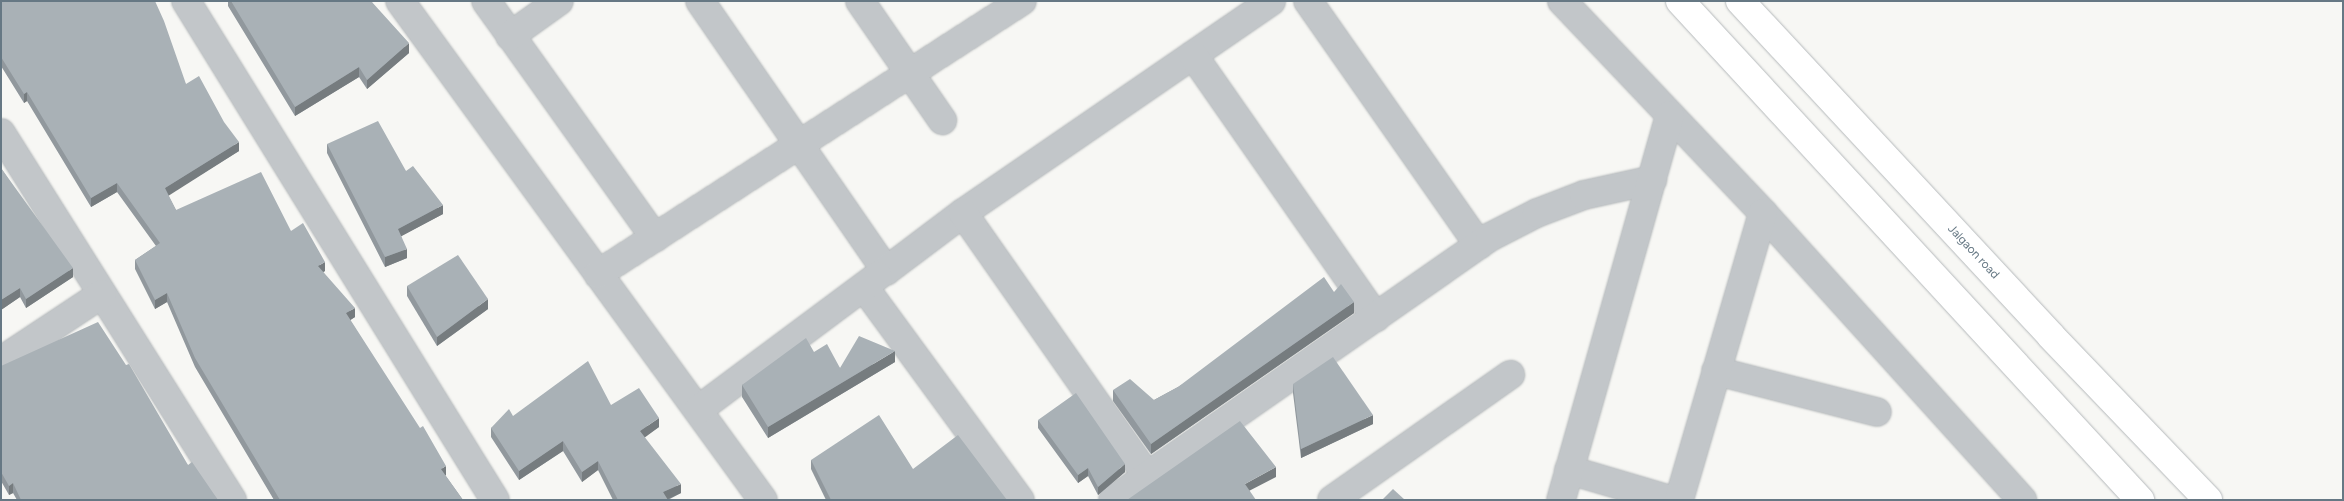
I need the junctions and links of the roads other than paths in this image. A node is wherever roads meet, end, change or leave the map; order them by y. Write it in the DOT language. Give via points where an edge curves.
graph roads {
  1 [pos="186,1"];
  2 [pos="400,1"];
  3 [pos="486,1"];
  4 [pos="559,1"];
  5 [pos="700,1"];
  6 [pos="860,1"];
  7 [pos="1022,1"];
  8 [pos="1271,1"];
  9 [pos="1308,1"];
  10 [pos="1562,1"];
  11 [pos="1680,1"];
  12 [pos="1740,1"];
  13 [pos="510,36"];
  14 [pos="1193,55"];
  15 [pos="909,74"];
  16 [pos="1670,115"];
  17 [pos="942,120"];
  18 [pos="1,133"];
  19 [pos="800,146"];
  20 [pos="1652,180"];
  21 [pos="963,213"];
  22 [pos="1763,213"];
  23 [pos="655,238"];
  24 [pos="1479,245"];
  25 [pos="886,271"];
  26 [pos="598,274"];
  27 [pos="864,287"];
  28 [pos="102,294"];
  29 [pos="1376,317"];
  30 [pos="1,361"];
  31 [pos="1716,370"];
  32 [pos="1510,375"];
  33 [pos="698,410"];
  34 [pos="1877,412"];
  35 [pos="1570,470"];
  36 [pos="1146,476"];
  37 [pos="2020,499"];
  38 [pos="232,500"];
  39 [pos="495,500"];
  40 [pos="763,500"];
  41 [pos="1020,500"];
  42 [pos="1113,500"];
  43 [pos="1332,500"];
  44 [pos="1561,500"];
  45 [pos="1671,500"];
  46 [pos="1678,500"];
  47 [pos="2140,500"];
  48 [pos="2208,500"];
  1 -- 39 [label="street"];
  2 -- 26 [label="street"];
  3 -- 13 [label="street"];
  4 -- 13 [label="street"];
  5 -- 19 [label="street"];
  6 -- 15 [label="street"];
  7 -- 15 [label="street"];
  8 -- 14 [label="street"];
  9 -- 24 [label="street"];
  10 -- 16 [label="street"];
  11 -- 47 [label="highway"];
  12 -- 48 [label="highway, Jalgaon road"];
  13 -- 23 [label="street"];
  14 -- 21 [label="street"];
  14 -- 29 [label="street"];
  15 -- 17 [label="street"];
  15 -- 19 [label="street"];
  16 -- 20 [label="street"];
  16 -- 22 [label="street"];
  18 -- 28 [label="street"];
  19 -- 23 [label="street"];
  19 -- 25 [label="street"];
  20 -- 24 [label="street" via="1584,194 1537,213"];
  20 -- 35 [label="street"];
  21 -- 25 [label="street"];
  21 -- 36 [label="street"];
  22 -- 31 [label="street"];
  22 -- 37 [label="street"];
  23 -- 26 [label="street"];
  24 -- 29 [label="street"];
  25 -- 27 [label="street"];
  26 -- 33 [label="street"];
  27 -- 33 [label="street"];
  27 -- 41 [label="street"];
  28 -- 30 [label="street"];
  28 -- 38 [label="street"];
  29 -- 36 [label="street"];
  31 -- 34 [label="street"];
  31 -- 46 [label="street"];
  32 -- 43 [label="street"];
  33 -- 40 [label="street"];
  35 -- 44 [label="street"];
  35 -- 45 [label="street"];
  36 -- 42 [label="street"];
}
